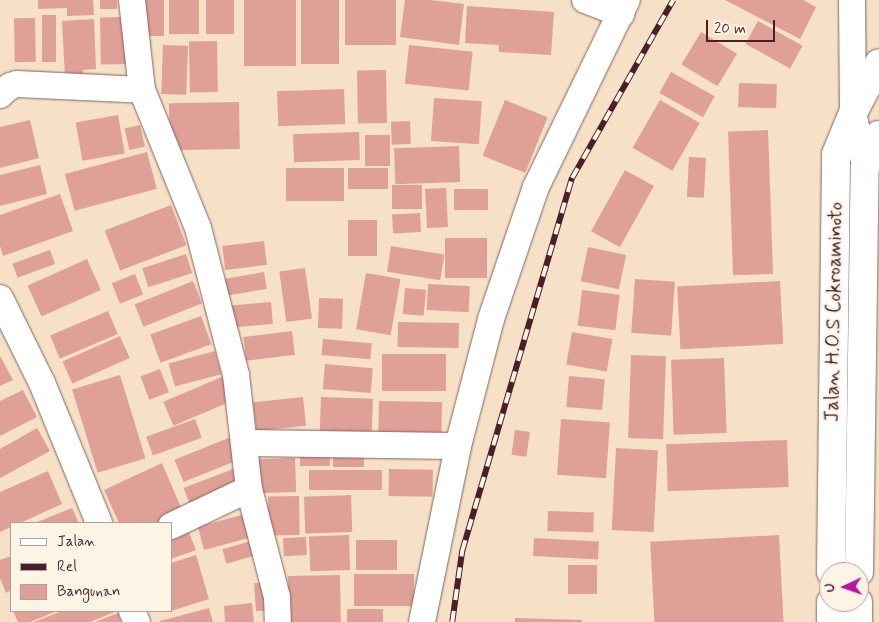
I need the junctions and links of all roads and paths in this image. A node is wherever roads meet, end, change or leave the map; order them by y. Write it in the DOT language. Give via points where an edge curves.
graph roads {
  1 [pos="132,0"];
  2 [pos="585,0"];
  3 [pos="852,0"];
  4 [pos="624,7"];
  5 [pos="879,63"];
  6 [pos="142,90"];
  7 [pos="0,95"];
  8 [pos="853,113"];
  9 [pos="879,135"];
  10 [pos="865,166"];
  11 [pos="0,298"];
  12 [pos="870,371"];
  13 [pos="245,443"];
  14 [pos="458,446"];
  15 [pos="249,489"];
  16 [pos="99,522"];
  17 [pos="172,526"];
  18 [pos="831,562"];
  19 [pos="859,562"];
  20 [pos="278,622"];
  21 [pos="422,622"];
  1 -- 6 [label="street"];
  2 -- 4 [label="street"];
  3 -- 8 [label="street"];
  4 -- 14 [label="street" via="536,187 491,319"];
  5 -- 8 [label="main road, Jalan H.O.S Cokroaminoto"];
  6 -- 7 [label="street" via="17,84"];
  6 -- 13 [label="street" via="198,228 236,375"];
  8 -- 10 [label="street"];
  8 -- 18 [label="main road, Jalan H.O.S Cokroaminoto" via="836,154"];
  9 -- 10 [label="main road, Jalan H.O.S Cokroaminoto"];
  10 -- 12 [label="main road, Jalan H.O.S Cokroaminoto"];
  11 -- 16 [label="street" via="42,383"];
  12 -- 19 [label="main road, Jalan H.O.S Cokroaminoto"];
  13 -- 14 [label="street"];
  13 -- 15 [label="street"];
  14 -- 21 [label="street"];
  15 -- 17 [label="street"];
  15 -- 20 [label="street" via="278,597"];
}
